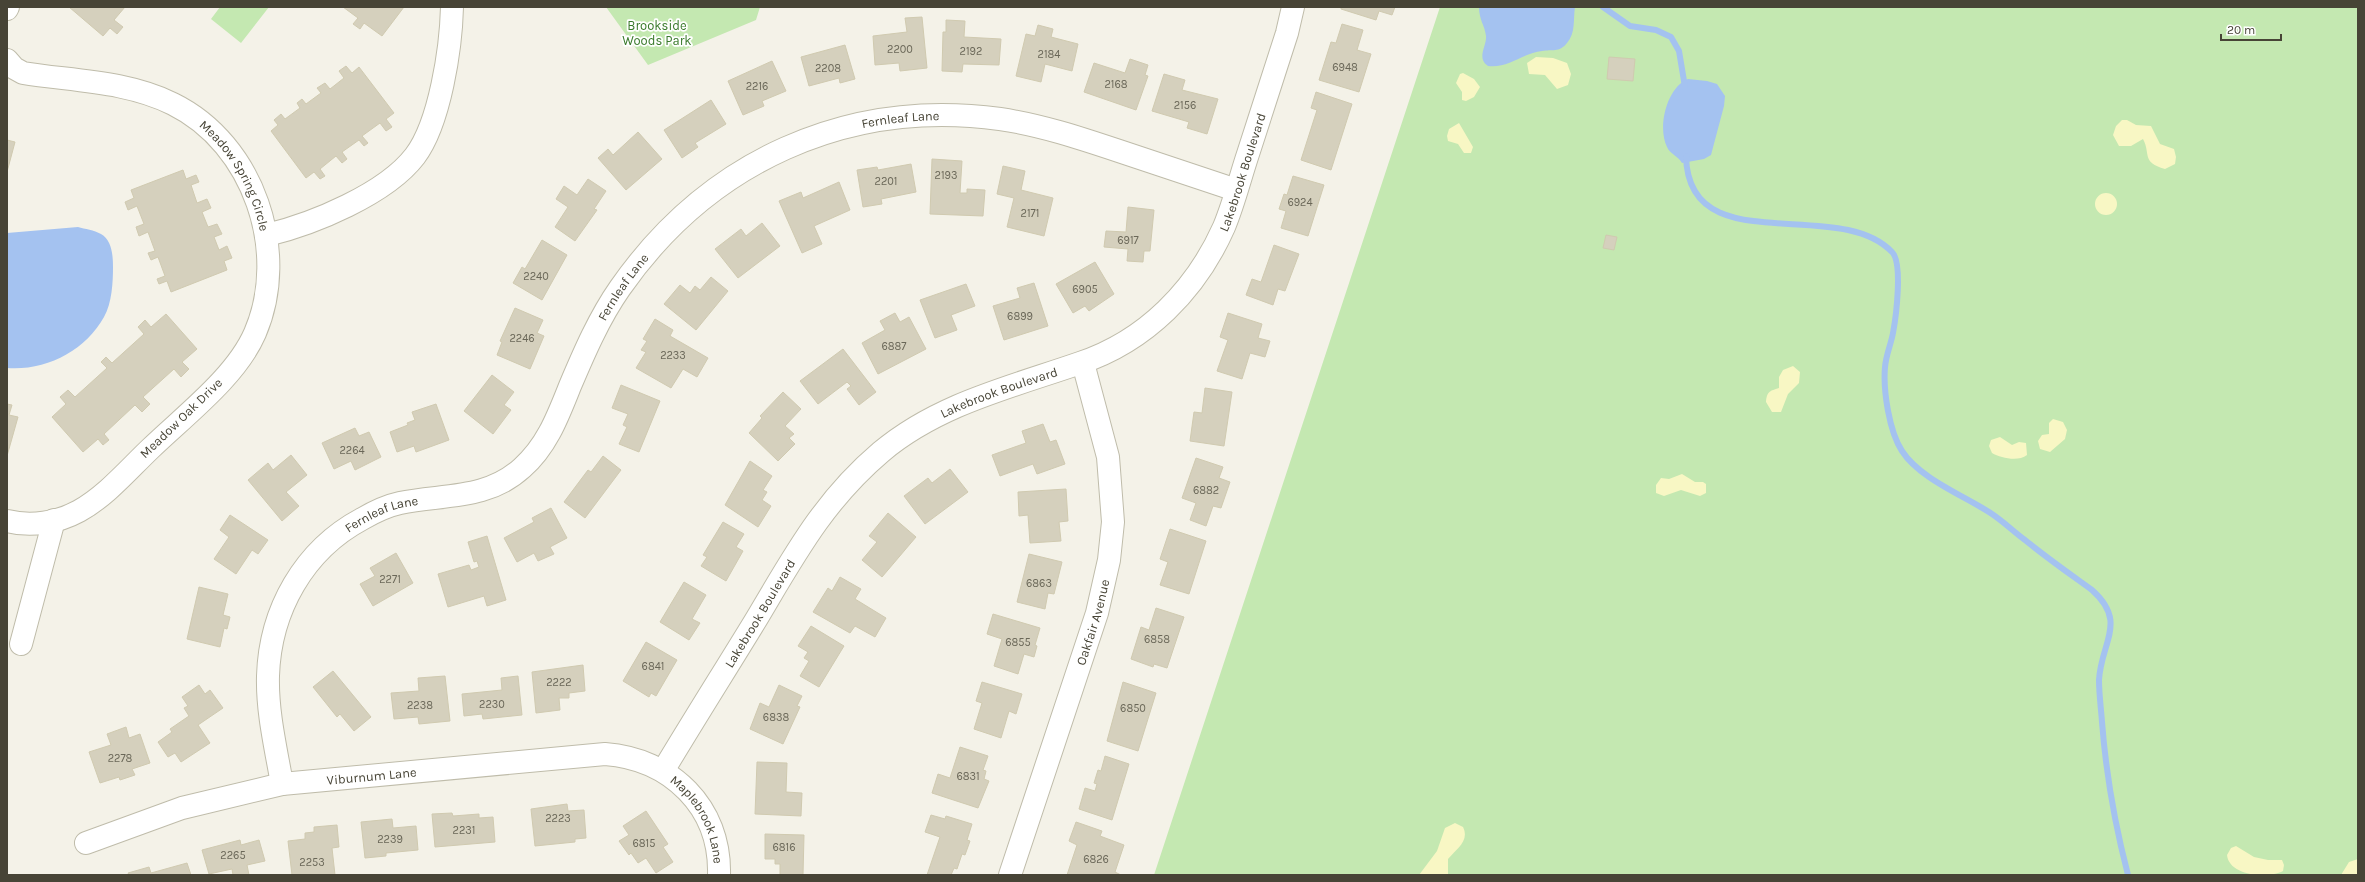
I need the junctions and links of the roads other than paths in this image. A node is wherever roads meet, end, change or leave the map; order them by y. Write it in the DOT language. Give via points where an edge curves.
graph roads {
  1 [pos="452,7"];
  2 [pos="1293,7"];
  3 [pos="7,60"];
  4 [pos="1236,190"];
  5 [pos="267,235"];
  6 [pos="1083,362"];
  7 [pos="7,520"];
  8 [pos="54,520"];
  9 [pos="21,644"];
  10 [pos="663,771"];
  11 [pos="282,784"];
  12 [pos="86,843"];
  13 [pos="719,875"];
  14 [pos="1010,875"];
  1 -- 5 [label="street, Meadow Spring Circle" via="441,91 424,143 411,161 388,182 326,216 290,230"];
  2 -- 4 [label="street, Lakebrook Boulevard" via="1287,33"];
  3 -- 5 [label="street, Meadow Spring Circle" via="14,68 24,73 129,89 166,101 190,114 219,140 239,166 256,199"];
  4 -- 6 [label="street, Lakebrook Boulevard" via="1217,241 1183,293 1139,334"];
  4 -- 11 [label="street, Fernleaf Lane" via="1056,131 1003,120 950,115 902,117 840,130 809,139 736,174 679,218 645,254 620,288 601,319 547,438 524,467 507,480 487,490 403,502 381,509 334,536 303,569 282,608 269,660 268,699"];
  5 -- 8 [label="street, Meadow Oak Drive" via="268,270 263,306 255,332 238,360 204,398 102,495 78,512"];
  6 -- 10 [label="street, Lakebrook Boulevard" via="948,410 900,438 851,479 831,501 800,545"];
  6 -- 14 [label="street, Oakfair Avenue" via="1108,457 1113,522 1109,560 1094,620"];
  7 -- 8 [label="street, Meadow Oak Drive" via="25,524"];
  8 -- 9 [label="street"];
  10 -- 11 [label="street, Viburnum Lane" via="628,758 590,755"];
  10 -- 13 [label="street, Maplebrook Lane" via="692,795 703,810 716,839"];
  11 -- 12 [label="street, Viburnum Lane" via="182,808"];
}
